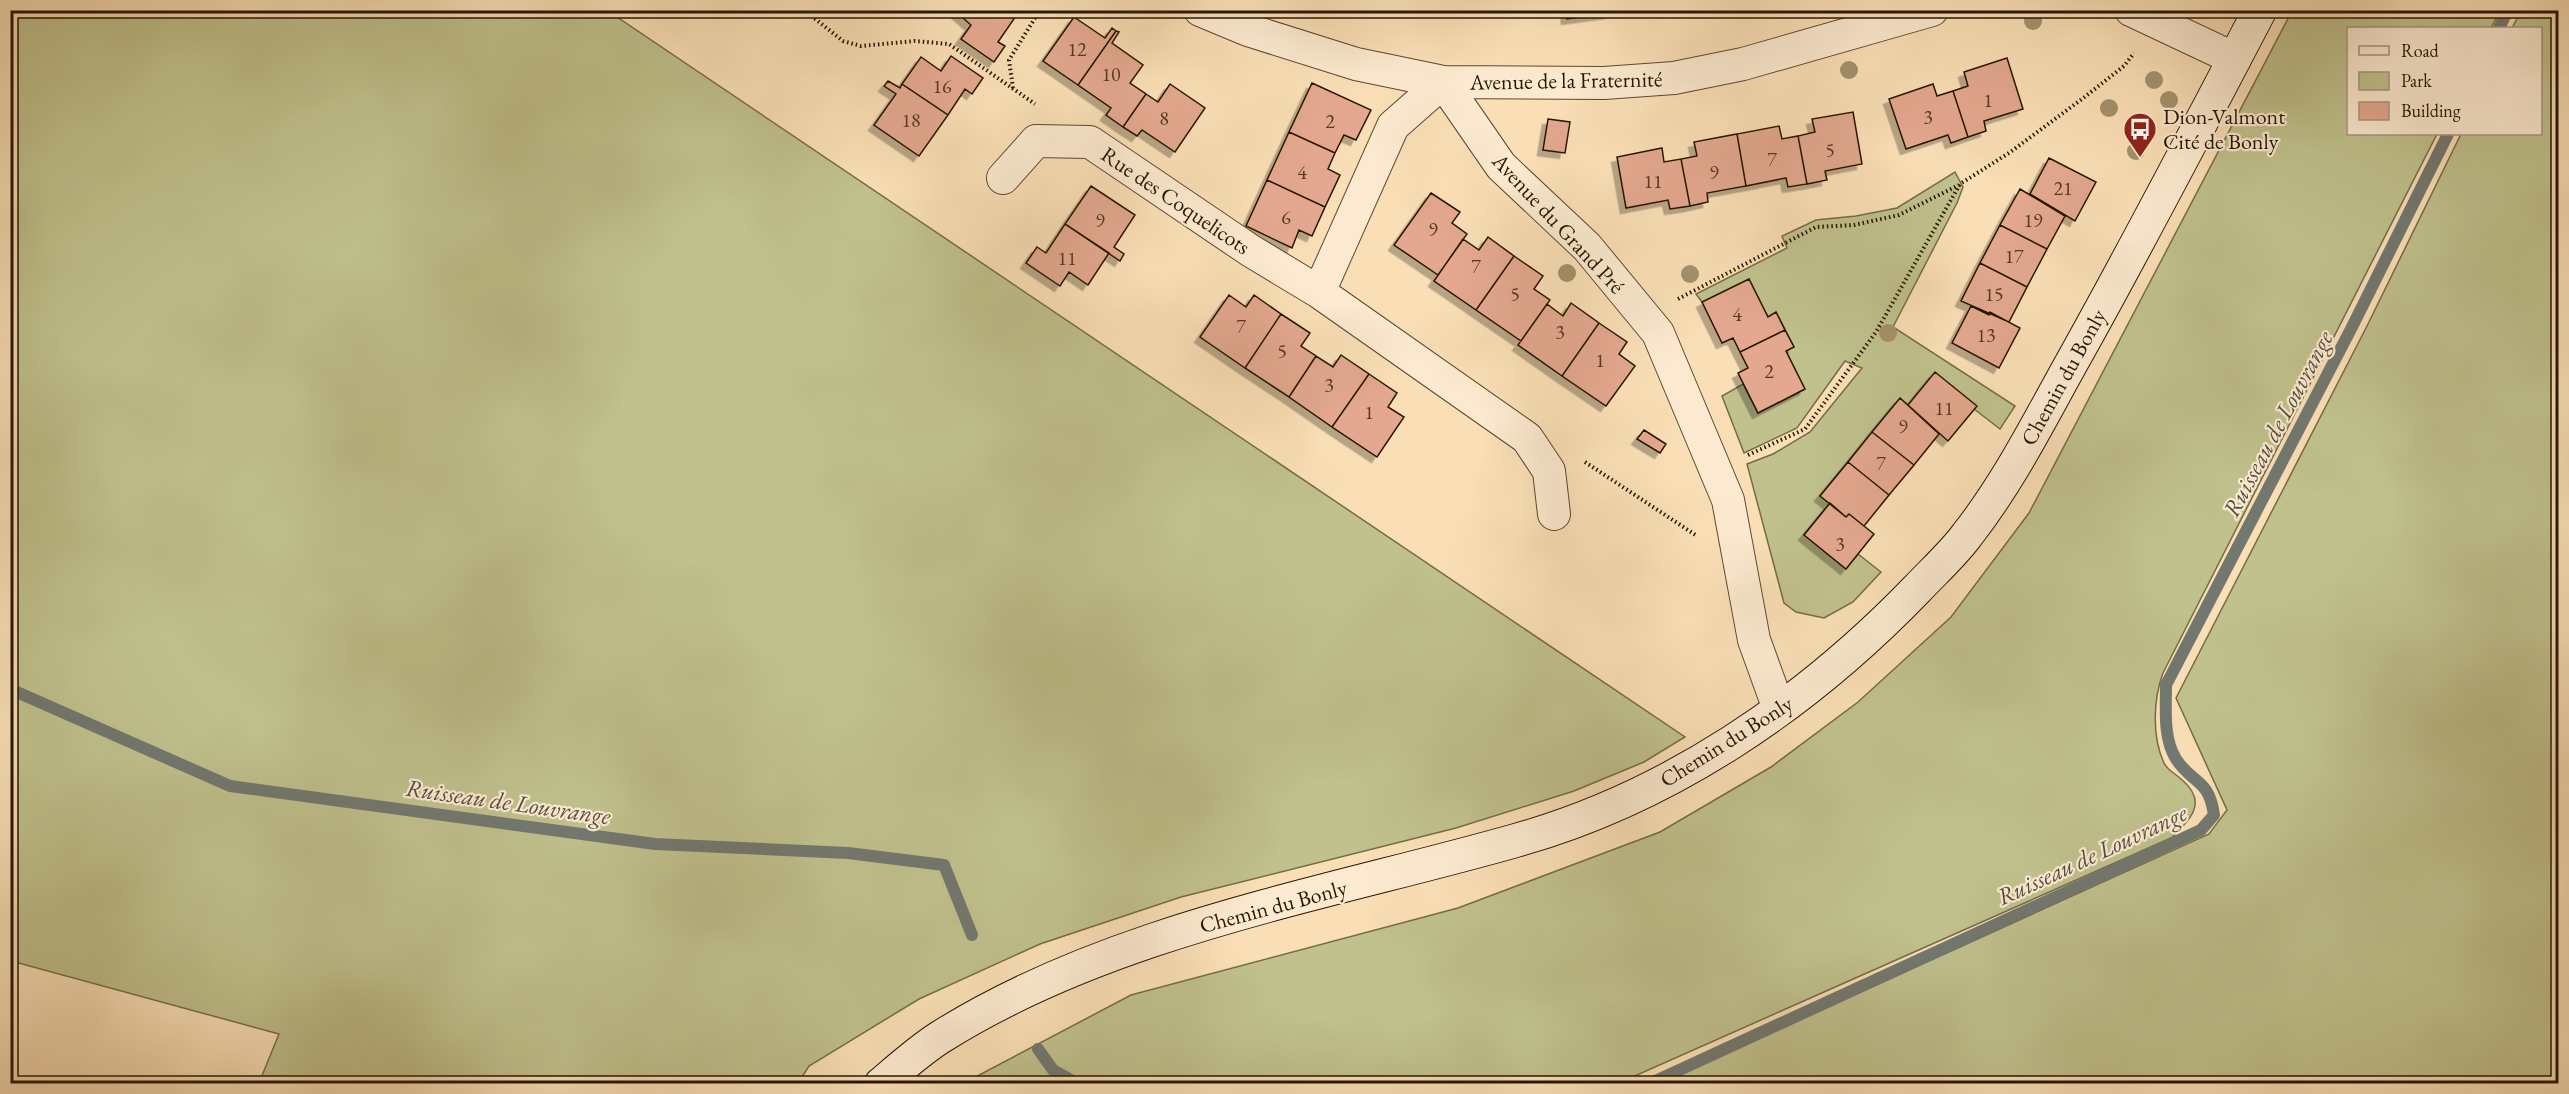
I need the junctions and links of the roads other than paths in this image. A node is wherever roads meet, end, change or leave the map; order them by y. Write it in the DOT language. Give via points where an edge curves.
graph roads {
  1 [pos="1200,10"];
  2 [pos="1932,10"];
  3 [pos="2260,10"];
  4 [pos="2145,16"];
  5 [pos="2235,59"];
  6 [pos="1443,82"];
  7 [pos="1003,178"];
  8 [pos="1319,292"];
  9 [pos="1554,514"];
  10 [pos="1779,709"];
  11 [pos="881,1083"];
  1 -- 6 [label="street" via="1248,30 1356,63"];
  2 -- 6 [label="street, Avenue de la Fraternité" via="1743,64 1674,78 1604,83"];
  3 -- 5 [label="street, Chemin du Bonly"];
  4 -- 5 [label="street"];
  5 -- 10 [label="street, Chemin du Bonly" via="2003,486 1964,539 1875,632"];
  6 -- 8 [label="street" via="1393,126"];
  6 -- 10 [label="street, Avenue du Grand Pré" via="1501,166 1587,247 1658,333 1728,500 1754,640"];
  7 -- 8 [label="street, Rue des Coquelicots" via="1036,141 1090,141 1251,251"];
  8 -- 9 [label="street, Rue des Coquelicots" via="1527,438 1549,471"];
  10 -- 11 [label="street, Chemin du Bonly" via="1684,771 1603,812 1521,840 1176,932 1029,988 938,1039"];
}
